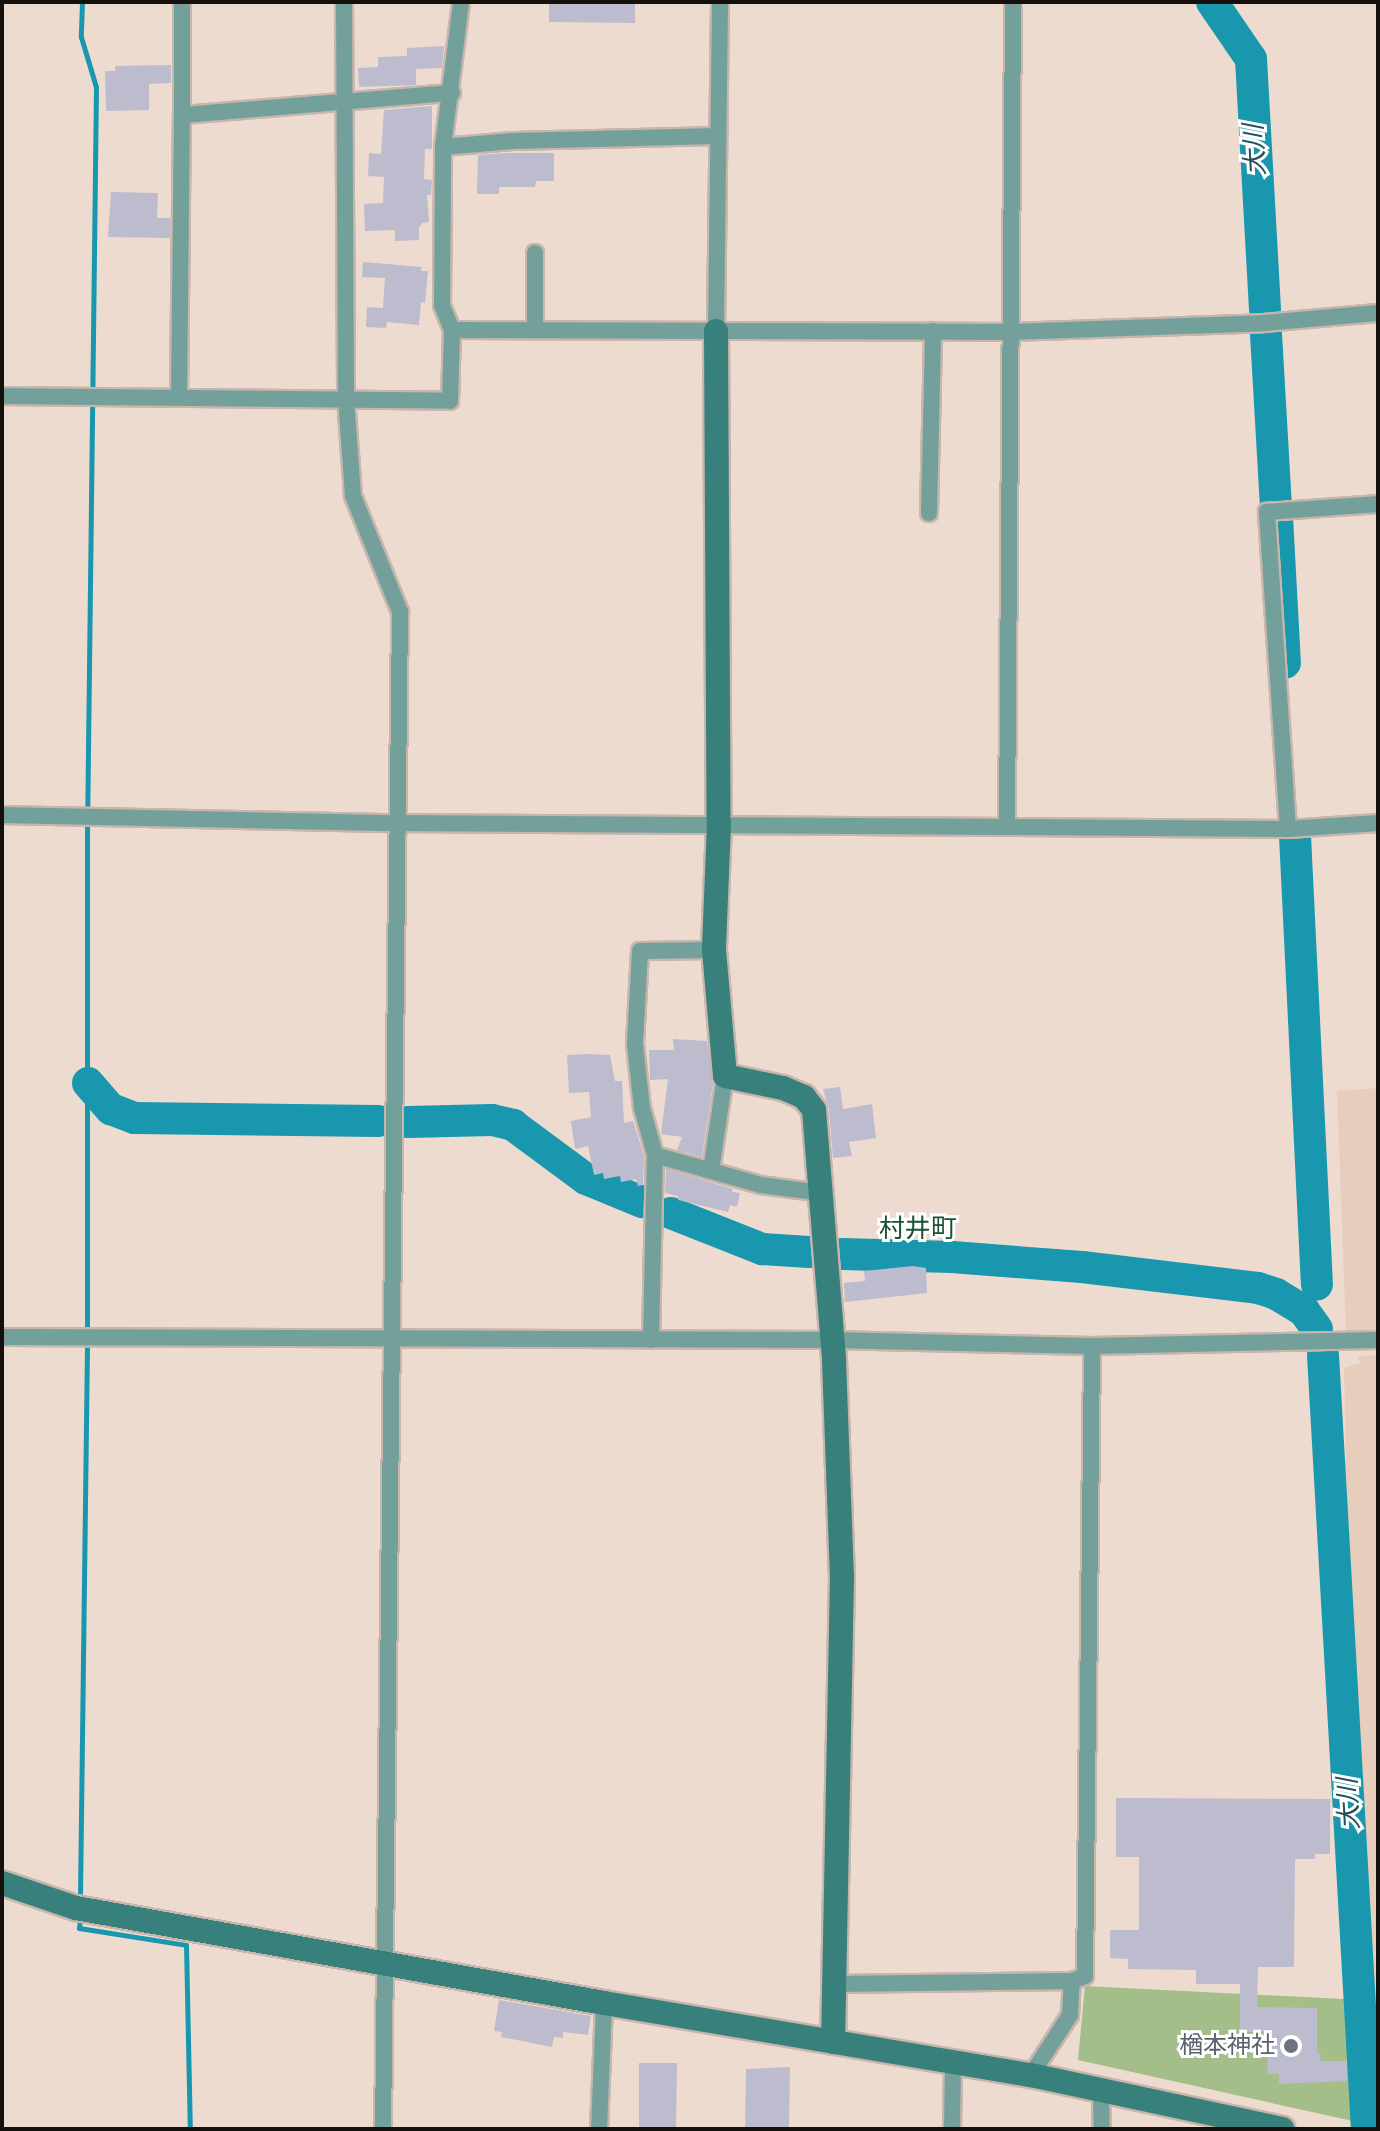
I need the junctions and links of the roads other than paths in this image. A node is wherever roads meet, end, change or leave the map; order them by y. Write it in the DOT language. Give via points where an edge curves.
graph roads {
  1 [pos="182,2"];
  2 [pos="344,2"];
  3 [pos="461,2"];
  4 [pos="720,2"];
  5 [pos="1013,2"];
  6 [pos="452,93"];
  7 [pos="343,104"];
  8 [pos="182,115"];
  9 [pos="718,136"];
  10 [pos="443,147"];
  11 [pos="535,253"];
  12 [pos="1378,313"];
  13 [pos="452,330"];
  14 [pos="535,330"];
  15 [pos="716,331"];
  16 [pos="933,331"];
  17 [pos="1010,332"];
  18 [pos="2,396"];
  19 [pos="179,397"];
  20 [pos="346,398"];
  21 [pos="1378,504"];
  22 [pos="929,513"];
  23 [pos="2,815"];
  24 [pos="395,823"];
  25 [pos="719,823"];
  26 [pos="1378,823"];
  27 [pos="1007,827"];
  28 [pos="1288,829"];
  29 [pos="714,950"];
  30 [pos="725,1076"];
  31 [pos="655,1155"];
  32 [pos="711,1171"];
  33 [pos="822,1193"];
  34 [pos="2,1337"];
  35 [pos="391,1340"];
  36 [pos="651,1340"];
  37 [pos="830,1340"];
  38 [pos="1378,1340"];
  39 [pos="1092,1346"];
  40 [pos="2,1883"];
  41 [pos="383,1961"];
  42 [pos="1072,1981"];
  43 [pos="835,1984"];
  44 [pos="604,2003"];
  45 [pos="833,2042"];
  46 [pos="953,2062"];
  47 [pos="1031,2075"];
  48 [pos="1101,2090"];
  49 [pos="383,2129"];
  50 [pos="599,2129"];
  51 [pos="952,2129"];
  52 [pos="1102,2129"];
  53 [pos="1282,2129"];
  1 -- 8 [label="street"];
  2 -- 7 [label="street"];
  3 -- 6 [label="street"];
  4 -- 9 [label="street"];
  5 -- 17 [label="street"];
  6 -- 7 [label="street"];
  6 -- 10 [label="street"];
  7 -- 8 [label="street"];
  7 -- 20 [label="street"];
  8 -- 19 [label="street"];
  9 -- 10 [label="street"];
  9 -- 15 [label="street"];
  10 -- 13 [label="street" via="442,305"];
  11 -- 14 [label="street"];
  12 -- 17 [label="street" via="1264,323"];
  13 -- 14 [label="street"];
  13 -- 20 [label="street" via="450,401"];
  14 -- 15 [label="street"];
  15 -- 16 [label="street"];
  15 -- 25 [label="street"];
  16 -- 17 [label="street"];
  16 -- 22 [label="street"];
  17 -- 27 [label="street"];
  18 -- 19 [label="street"];
  19 -- 20 [label="street"];
  20 -- 24 [label="street" via="353,496 400,612"];
  21 -- 28 [label="street" via="1267,512"];
  23 -- 24 [label="street"];
  24 -- 25 [label="street"];
  24 -- 35 [label="street"];
  25 -- 27 [label="street"];
  25 -- 29 [label="street"];
  26 -- 28 [label="street"];
  27 -- 28 [label="street"];
  29 -- 30 [label="street"];
  29 -- 31 [label="street" via="640,951 635,1044 642,1108"];
  30 -- 32 [label="street"];
  30 -- 33 [label="street" via="804,1097 814,1110"];
  31 -- 32 [label="street"];
  31 -- 36 [label="street"];
  32 -- 33 [label="street" via="761,1185"];
  33 -- 37 [label="street"];
  34 -- 35 [label="street"];
  35 -- 36 [label="street"];
  35 -- 41 [label="street"];
  36 -- 37 [label="street"];
  37 -- 39 [label="street"];
  37 -- 43 [label="street" via="842,1576"];
  38 -- 39 [label="street"];
  39 -- 42 [label="street" via="1085,1976"];
  40 -- 41 [label="street" via="76,1908"];
  41 -- 44 [label="street"];
  41 -- 49 [label="street"];
  42 -- 43 [label="street"];
  42 -- 47 [label="street" via="1070,2015"];
  43 -- 45 [label="street"];
  44 -- 45 [label="street"];
  44 -- 50 [label="street"];
  45 -- 46 [label="street"];
  46 -- 47 [label="street"];
  46 -- 51 [label="street"];
  47 -- 48 [label="street"];
  48 -- 52 [label="street"];
  48 -- 53 [label="street"];
}
